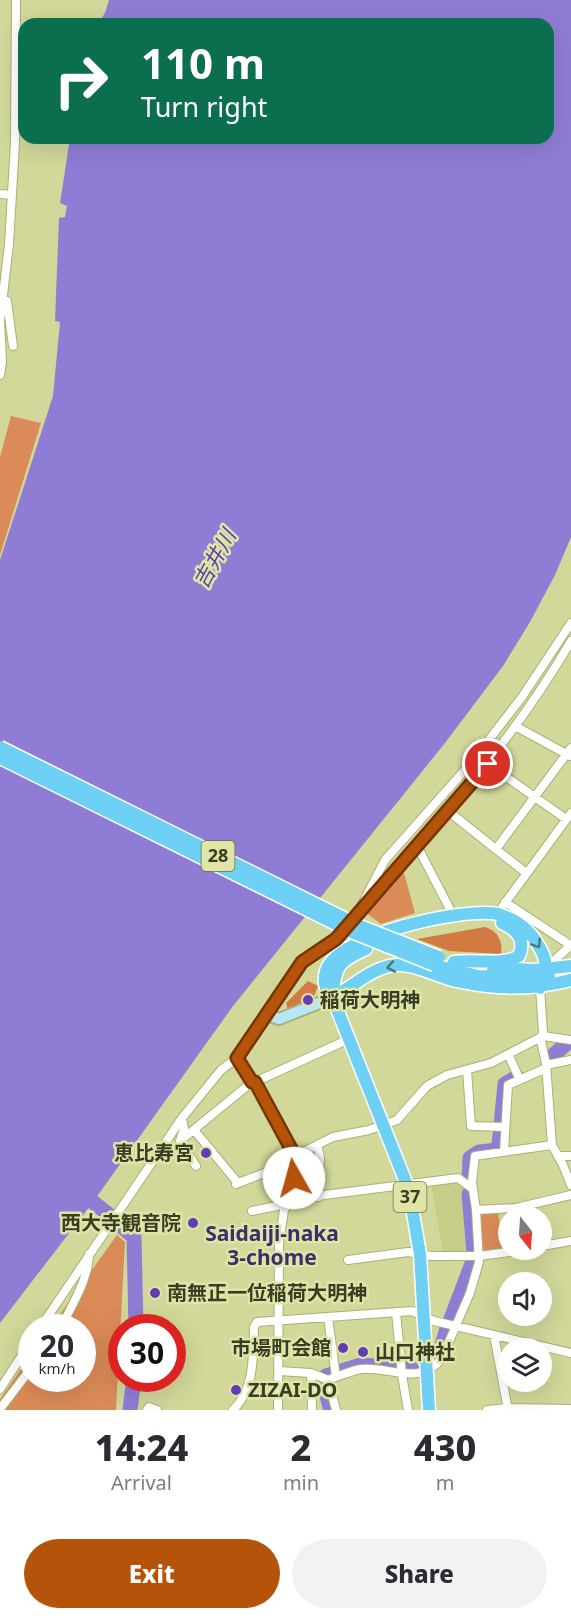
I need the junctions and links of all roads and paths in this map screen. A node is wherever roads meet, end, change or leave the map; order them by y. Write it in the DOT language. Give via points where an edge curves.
graph roads {
  1 [pos="16,0"];
  2 [pos="0,194"];
  3 [pos="12,195"];
  4 [pos="5,290"];
  5 [pos="0,322"];
  6 [pos="13,346"];
  7 [pos="0,375"];
  8 [pos="571,623"];
  9 [pos="571,641"];
  10 [pos="569,650"];
  11 [pos="517,727"];
  12 [pos="0,747"];
  13 [pos="570,753"];
  14 [pos="0,758"];
  15 [pos="488,764"];
  16 [pos="536,798"];
  17 [pos="448,811"];
  18 [pos="568,816"];
  19 [pos="417,846"];
  20 [pos="496,849"];
  21 [pos="526,873"];
  22 [pos="505,902"];
  23 [pos="357,914"];
  24 [pos="497,914"];
  25 [pos="453,915"];
  26 [pos="571,945"];
  27 [pos="437,961"];
  28 [pos="454,962"];
  29 [pos="571,966"];
  30 [pos="571,974"];
  31 [pos="542,978"];
  32 [pos="571,980"];
  33 [pos="332,998"];
  34 [pos="267,1015"];
  35 [pos="543,1036"];
  36 [pos="349,1039"];
  37 [pos="571,1040"];
  38 [pos="509,1056"];
  39 [pos="237,1058"];
  40 [pos="571,1060"];
  41 [pos="545,1067"];
  42 [pos="467,1070"];
  43 [pos="519,1080"];
  44 [pos="253,1082"];
  45 [pos="182,1118"];
  46 [pos="383,1125"];
  47 [pos="505,1127"];
  48 [pos="194,1130"];
  49 [pos="180,1141"];
  50 [pos="317,1145"];
  51 [pos="552,1145"];
  52 [pos="504,1152"];
  53 [pos="295,1156"];
  54 [pos="558,1156"];
  55 [pos="571,1156"];
  56 [pos="196,1166"];
  57 [pos="407,1184"];
  58 [pos="571,1185"];
  59 [pos="472,1189"];
  60 [pos="571,1196"];
  61 [pos="318,1197"];
  62 [pos="293,1199"];
  63 [pos="476,1209"];
  64 [pos="252,1210"];
  65 [pos="571,1241"];
  66 [pos="552,1244"];
  67 [pos="89,1252"];
  68 [pos="498,1253"];
  69 [pos="420,1254"];
  70 [pos="479,1256"];
  71 [pos="348,1260"];
  72 [pos="396,1312"];
  73 [pos="49,1314"];
  74 [pos="68,1314"];
  75 [pos="328,1317"];
  76 [pos="424,1317"];
  77 [pos="278,1320"];
  78 [pos="456,1325"];
  79 [pos="494,1335"];
  80 [pos="571,1353"];
  81 [pos="18,1362"];
  82 [pos="427,1370"];
  83 [pos="279,1371"];
  84 [pos="401,1371"];
  85 [pos="311,1373"];
  86 [pos="331,1376"];
  87 [pos="18,1385"];
  88 [pos="0,1389"];
  89 [pos="0,1408"];
  90 [pos="507,1409"];
  91 [pos="571,1409"];
  92 [pos="147,1410"];
  93 [pos="157,1410"];
  94 [pos="233,1410"];
  95 [pos="278,1410"];
  96 [pos="312,1410"];
  97 [pos="336,1410"];
  98 [pos="408,1410"];
  99 [pos="429,1410"];
  100 [pos="487,1410"];
  1 -- 3 [label="street"];
  2 -- 3 [label="street"];
  3 -- 4 [label="street"];
  4 -- 5 [label="street"];
  4 -- 6 [label="street"];
  5 -- 7 [label="street"];
  8 -- 23 [label="street" via="522,698 471,763 385,860"];
  9 -- 10 [label="street"];
  10 -- 11 [label="street"];
  11 -- 13 [label="street"];
  11 -- 15 [label="street"];
  12 -- 27 [label="main road, 28, bridge"];
  13 -- 16 [label="street"];
  14 -- 27 [label="main road, 28, bridge" via="332,923"];
  15 -- 16 [label="street"];
  15 -- 17 [label="street"];
  16 -- 18 [label="street"];
  16 -- 20 [label="street"];
  17 -- 19 [label="street"];
  17 -- 20 [label="street"];
  18 -- 21 [label="street"];
  19 -- 23 [label="street"];
  19 -- 25 [label="street"];
  20 -- 21 [label="street"];
  21 -- 22 [label="street"];
  22 -- 24 [label="street"];
  22 -- 26 [label="street"];
  23 -- 34 [label="street" via="336,939 302,962"];
  24 -- 25 [label="main road, 37"];
  24 -- 31 [label="main road, 37, one-way" via="517,922 531,934 543,954"];
  25 -- 33 [label="main road, 37" via="397,929 339,952 329,963 324,980 324,988"];
  26 -- 31 [label="street"];
  27 -- 28 [label="main road, 28"];
  27 -- 31 [label="main road, 28" via="478,975"];
  28 -- 31 [label="main road, 28"];
  28 -- 33 [label="main road" via="512,960 519,956 523,946 520,937 506,925 481,920 454,922 394,937 342,962 335,970"];
  29 -- 31 [label="main road, 28"];
  30 -- 31 [label="main road, 28"];
  31 -- 32 [label="main road"];
  31 -- 33 [label="main road, one-way" via="503,988 398,965 369,974"];
  31 -- 35 [label="street"];
  33 -- 34 [label="street" via="279,1019"];
  33 -- 36 [label="main road, 37"];
  34 -- 39 [label="street"];
  35 -- 37 [label="street"];
  35 -- 38 [label="street"];
  35 -- 41 [label="street"];
  36 -- 44 [label="street"];
  36 -- 46 [label="main road, 37"];
  38 -- 42 [label="street"];
  38 -- 43 [label="street"];
  39 -- 44 [label="street"];
  39 -- 45 [label="street" via="221,1070"];
  40 -- 41 [label="street"];
  41 -- 43 [label="street"];
  41 -- 51 [label="street"];
  42 -- 46 [label="street" via="437,1079 397,1120"];
  42 -- 47 [label="street" via="471,1126"];
  43 -- 47 [label="street" via="507,1088"];
  44 -- 48 [label="street"];
  44 -- 53 [label="street"];
  45 -- 49 [label="street" via="184,1130"];
  45 -- 67 [label="street"];
  46 -- 50 [label="street" via="342,1134"];
  46 -- 57 [label="main road, 37"];
  47 -- 52 [label="street"];
  48 -- 49 [label="street"];
  48 -- 53 [label="street" via="237,1184 287,1164"];
  49 -- 56 [label="street"];
  50 -- 53 [label="street"];
  50 -- 61 [label="street"];
  51 -- 52 [label="street"];
  51 -- 54 [label="street"];
  52 -- 59 [label="street" via="476,1156"];
  53 -- 62 [label="street"];
  54 -- 55 [label="street"];
  54 -- 58 [label="street"];
  57 -- 59 [label="street" via="458,1178"];
  57 -- 61 [label="street"];
  57 -- 69 [label="main road, 37"];
  59 -- 63 [label="street"];
  60 -- 63 [label="street" via="509,1209"];
  61 -- 62 [label="street"];
  62 -- 64 [label="street" via="281,1206"];
  62 -- 77 [label="street" via="281,1221"];
  63 -- 70 [label="street"];
  65 -- 66 [label="street"];
  67 -- 73 [label="street"];
  67 -- 74 [label="street" via="89,1269"];
  68 -- 70 [label="street"];
  69 -- 70 [label="street"];
  69 -- 71 [label="street"];
  69 -- 76 [label="main road, 37"];
  70 -- 78 [label="street" via="473,1284"];
  72 -- 75 [label="street"];
  72 -- 76 [label="street" via="412,1311"];
  72 -- 84 [label="street"];
  75 -- 77 [label="street"];
  75 -- 86 [label="street"];
  76 -- 78 [label="street"];
  76 -- 82 [label="main road, 37"];
  77 -- 83 [label="street"];
  77 -- 94 [label="street" via="257,1322 254,1327 252,1375 242,1402"];
  78 -- 79 [label="street"];
  78 -- 82 [label="street" via="442,1358"];
  79 -- 80 [label="street"];
  79 -- 90 [label="street"];
  81 -- 88 [label="street"];
  82 -- 84 [label="street"];
  82 -- 99 [label="main road, 37"];
  83 -- 85 [label="street"];
  83 -- 95 [label="street"];
  84 -- 86 [label="street" via="361,1369"];
  84 -- 98 [label="street"];
  85 -- 86 [label="street"];
  85 -- 96 [label="street"];
  86 -- 97 [label="street"];
  87 -- 89 [label="street"];
  90 -- 91 [label="street"];
  90 -- 100 [label="street"];
  92 -- 93 [label="street"];
}
